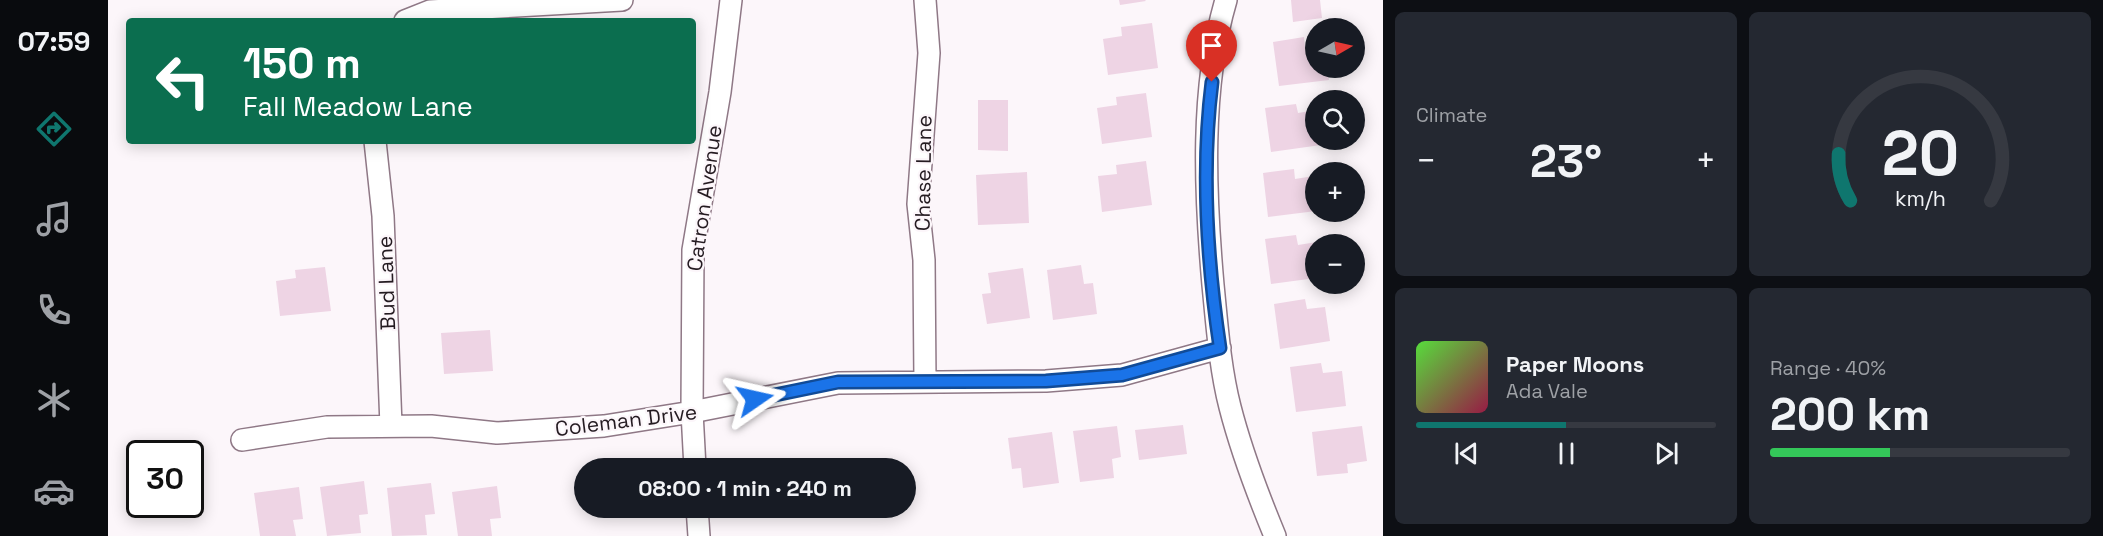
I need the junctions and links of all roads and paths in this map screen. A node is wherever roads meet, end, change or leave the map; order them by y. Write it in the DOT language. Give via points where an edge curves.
graph roads {
  1 [pos="622,0"];
  2 [pos="731,0"];
  3 [pos="925,0"];
  4 [pos="1226,0"];
  5 [pos="412,18"];
  6 [pos="375,144"];
  7 [pos="1220,348"];
  8 [pos="925,382"];
  9 [pos="692,412"];
  10 [pos="391,426"];
  11 [pos="242,440"];
  12 [pos="694,458"];
  13 [pos="698,518"];
  14 [pos="699,536"];
  15 [pos="1275,536"];
  1 -- 5 [label="street" via="430,11"];
  2 -- 9 [label="street, Catron Avenue" via="693,250"];
  3 -- 8 [label="street, Chase Lane" via="929,53 918,204 924,260"];
  4 -- 7 [label="street" via="1220,19 1207,124 1207,215"];
  6 -- 10 [label="street, Bud Lane" via="383,216"];
  7 -- 8 [label="street, Coleman Drive" via="1122,375 1046,381"];
  7 -- 15 [label="street" via="1230,407"];
  8 -- 9 [label="street, Coleman Drive" via="838,382"];
  9 -- 10 [label="street, Coleman Drive" via="604,426 497,433"];
  9 -- 12 [label="street, Catron Avenue"];
  10 -- 11 [label="street, Coleman Drive" via="327,427"];
  13 -- 14 [label="street"];
}
